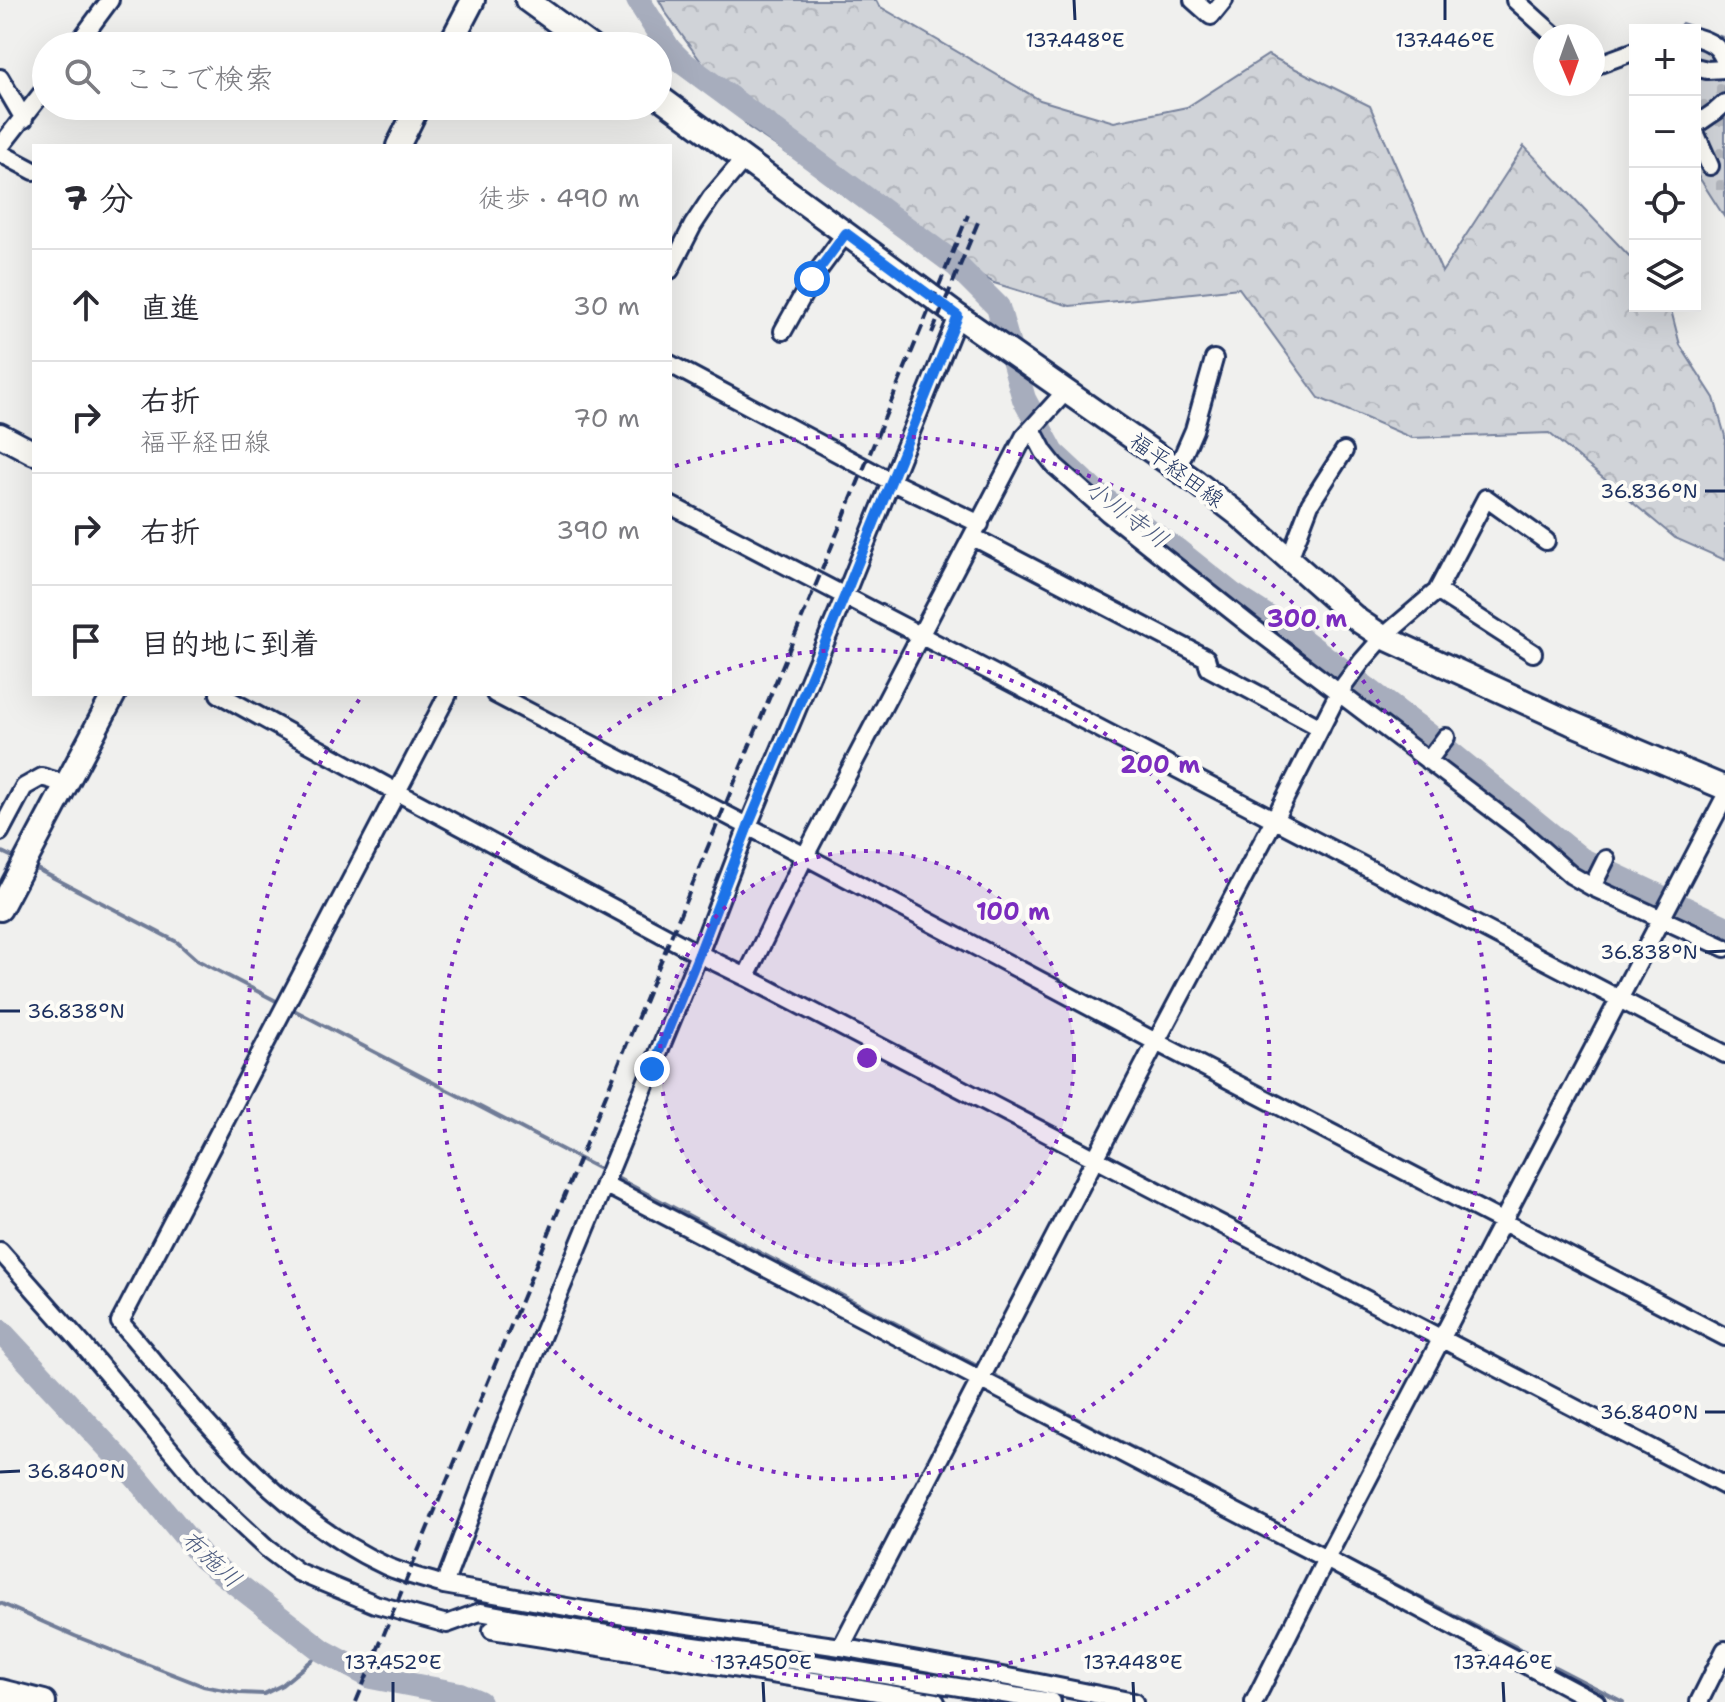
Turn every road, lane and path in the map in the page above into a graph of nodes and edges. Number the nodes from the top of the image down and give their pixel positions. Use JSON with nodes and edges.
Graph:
{"nodes":[{"id":1,"x":110,"y":0,"type":"edge"},
{"id":2,"x":473,"y":0,"type":"edge"},
{"id":3,"x":527,"y":0,"type":"edge"},
{"id":4,"x":1193,"y":0,"type":"edge"},
{"id":5,"x":1224,"y":0,"type":"edge"},
{"id":6,"x":1515,"y":0,"type":"edge"},
{"id":7,"x":1542,"y":24,"type":"edge"},
{"id":8,"x":86,"y":32,"type":"edge"},
{"id":9,"x":456,"y":32,"type":"edge"},
{"id":10,"x":571,"y":32,"type":"edge"},
{"id":11,"x":1701,"y":39,"type":"edge"},
{"id":12,"x":1629,"y":53,"type":"edge"},
{"id":13,"x":1605,"y":62,"type":"edge"},
{"id":14,"x":1725,"y":62,"type":"edge"},
{"id":15,"x":1701,"y":68,"type":"edge"},
{"id":16,"x":1725,"y":69,"type":"edge"},
{"id":17,"x":0,"y":78,"type":"edge"},
{"id":18,"x":1725,"y":103,"type":"edge"},
{"id":19,"x":672,"y":106,"type":"edge"},
{"id":20,"x":32,"y":108,"type":"edge"},
{"id":21,"x":24,"y":119,"type":"junction"},
{"id":22,"x":411,"y":120,"type":"edge"},
{"id":23,"x":1701,"y":121,"type":"edge"},
{"id":24,"x":399,"y":144,"type":"edge"},
{"id":25,"x":1701,"y":145,"type":"edge"},
{"id":26,"x":0,"y":147,"type":"edge"},
{"id":27,"x":0,"y":153,"type":"edge"},
{"id":28,"x":744,"y":159,"type":"junction"},
{"id":29,"x":1710,"y":166,"type":"dead end"},
{"id":30,"x":32,"y":170,"type":"edge"},
{"id":31,"x":846,"y":233,"type":"junction"},
{"id":32,"x":672,"y":266,"type":"edge"},
{"id":33,"x":958,"y":316,"type":"junction"},
{"id":34,"x":783,"y":331,"type":"dead end"},
{"id":35,"x":1214,"y":359,"type":"dead end"},
{"id":36,"x":672,"y":365,"type":"edge"},
{"id":37,"x":1059,"y":386,"type":"junction"},
{"id":38,"x":1032,"y":429,"type":"junction"},
{"id":39,"x":0,"y":435,"type":"edge"},
{"id":40,"x":1344,"y":451,"type":"dead end"},
{"id":41,"x":32,"y":452,"type":"edge"},
{"id":42,"x":1177,"y":469,"type":"junction"},
{"id":43,"x":890,"y":481,"type":"junction"},
{"id":44,"x":672,"y":506,"type":"edge"},
{"id":45,"x":976,"y":531,"type":"junction"},
{"id":46,"x":1546,"y":541,"type":"dead end"},
{"id":47,"x":1289,"y":559,"type":"junction"},
{"id":48,"x":1437,"y":591,"type":"junction"},
{"id":49,"x":845,"y":595,"type":"junction"},
{"id":50,"x":922,"y":635,"type":"junction"},
{"id":51,"x":1383,"y":637,"type":"junction"},
{"id":52,"x":1533,"y":653,"type":"dead end"},
{"id":53,"x":1339,"y":692,"type":"junction"},
{"id":54,"x":113,"y":696,"type":"edge"},
{"id":55,"x":223,"y":696,"type":"edge"},
{"id":56,"x":447,"y":696,"type":"edge"},
{"id":57,"x":499,"y":696,"type":"edge"},
{"id":58,"x":1321,"y":728,"type":"junction"},
{"id":59,"x":1446,"y":737,"type":"dead end"},
{"id":60,"x":1428,"y":761,"type":"junction"},
{"id":61,"x":66,"y":784,"type":"junction"},
{"id":62,"x":1725,"y":788,"type":"edge"},
{"id":63,"x":397,"y":792,"type":"junction"},
{"id":64,"x":1725,"y":797,"type":"edge"},
{"id":65,"x":1275,"y":818,"type":"junction"},
{"id":66,"x":748,"y":826,"type":"junction"},
{"id":67,"x":0,"y":832,"type":"edge"},
{"id":68,"x":805,"y":856,"type":"junction"},
{"id":69,"x":1606,"y":859,"type":"dead end"},
{"id":70,"x":1592,"y":887,"type":"junction"},
{"id":71,"x":0,"y":909,"type":"edge"},
{"id":72,"x":1664,"y":914,"type":"junction"},
{"id":73,"x":1725,"y":948,"type":"edge"},
{"id":74,"x":699,"y":954,"type":"junction"},
{"id":75,"x":746,"y":977,"type":"junction"},
{"id":76,"x":1620,"y":999,"type":"junction"},
{"id":77,"x":1156,"y":1042,"type":"junction"},
{"id":78,"x":1725,"y":1054,"type":"edge"},
{"id":79,"x":1095,"y":1158,"type":"junction"},
{"id":80,"x":604,"y":1184,"type":"junction"},
{"id":81,"x":1504,"y":1221,"type":"junction"},
{"id":82,"x":0,"y":1251,"type":"edge"},
{"id":83,"x":1725,"y":1337,"type":"edge"},
{"id":84,"x":1442,"y":1340,"type":"junction"},
{"id":85,"x":980,"y":1380,"type":"junction"},
{"id":86,"x":1725,"y":1486,"type":"edge"},
{"id":87,"x":1326,"y":1559,"type":"junction"},
{"id":88,"x":444,"y":1585,"type":"junction"},
{"id":89,"x":492,"y":1630,"type":"dead end"},
{"id":90,"x":841,"y":1647,"type":"junction"},
{"id":91,"x":1725,"y":1650,"type":"edge"},
{"id":92,"x":0,"y":1691,"type":"edge"},
{"id":93,"x":44,"y":1702,"type":"edge"},
{"id":94,"x":936,"y":1702,"type":"edge"},
{"id":95,"x":1052,"y":1702,"type":"edge"},
{"id":96,"x":1134,"y":1702,"type":"edge"},
{"id":97,"x":1254,"y":1702,"type":"edge"},
{"id":98,"x":1596,"y":1702,"type":"edge"},
{"id":99,"x":1699,"y":1702,"type":"edge"}],
"edges":[{"from":1,"to":8,"type":"street"},
{"from":2,"to":9,"type":"main road"},
{"from":3,"to":10,"type":"main road"},
{"from":4,"to":5,"type":"street"},
{"from":6,"to":7,"type":"street"},
{"from":11,"to":14,"type":"street"},
{"from":12,"to":13,"type":"street"},
{"from":15,"to":16,"type":"street"},
{"from":17,"to":21,"type":"street"},
{"from":18,"to":23,"type":"street"},
{"from":19,"to":28,"type":"main road","name":"福平経田線"},
{"from":20,"to":21,"type":"street"},
{"from":21,"to":26,"type":"street"},
{"from":22,"to":24,"type":"main road"},
{"from":25,"to":29,"type":"street"},
{"from":27,"to":30,"type":"street"},
{"from":28,"to":31,"type":"main road","name":"福平経田線"},
{"from":28,"to":32,"type":"street"},
{"from":31,"to":33,"type":"main road","name":"福平経田線"},
{"from":31,"to":34,"type":"street"},
{"from":33,"to":37,"type":"main road","name":"福平経田線"},
{"from":33,"to":43,"type":"street"},
{"from":35,"to":42,"type":"street"},
{"from":36,"to":43,"type":"street"},
{"from":37,"to":38,"type":"street"},
{"from":37,"to":42,"type":"main road","name":"福平経田線"},
{"from":38,"to":45,"type":"street"},
{"from":38,"to":53,"type":"street"},
{"from":39,"to":41,"type":"main road"},
{"from":40,"to":47,"type":"street"},
{"from":42,"to":47,"type":"main road","name":"福平経田線"},
{"from":43,"to":45,"type":"street"},
{"from":43,"to":49,"type":"street"},
{"from":44,"to":49,"type":"street"},
{"from":45,"to":50,"type":"street"},
{"from":45,"to":58,"type":"street"},
{"from":46,"to":48,"type":"street"},
{"from":47,"to":51,"type":"main road","name":"福平経田線"},
{"from":48,"to":51,"type":"street"},
{"from":48,"to":52,"type":"street"},
{"from":49,"to":50,"type":"street"},
{"from":49,"to":66,"type":"street"},
{"from":50,"to":65,"type":"street"},
{"from":50,"to":68,"type":"street"},
{"from":51,"to":53,"type":"street"},
{"from":51,"to":62,"type":"main road","name":"福平経田線"},
{"from":53,"to":58,"type":"street"},
{"from":53,"to":60,"type":"street"},
{"from":54,"to":61,"type":"main road"},
{"from":55,"to":63,"type":"street"},
{"from":56,"to":63,"type":"street"},
{"from":57,"to":66,"type":"street"},
{"from":58,"to":65,"type":"street"},
{"from":59,"to":60,"type":"street"},
{"from":60,"to":70,"type":"street"},
{"from":61,"to":67,"type":"street"},
{"from":61,"to":71,"type":"main road"},
{"from":63,"to":74,"type":"street"},
{"from":63,"to":88,"type":"street"},
{"from":64,"to":72,"type":"street"},
{"from":65,"to":76,"type":"street"},
{"from":65,"to":77,"type":"street"},
{"from":66,"to":68,"type":"street"},
{"from":66,"to":74,"type":"street"},
{"from":68,"to":75,"type":"street"},
{"from":68,"to":77,"type":"street"},
{"from":69,"to":70,"type":"street"},
{"from":70,"to":72,"type":"street"},
{"from":72,"to":73,"type":"street"},
{"from":72,"to":76,"type":"street"},
{"from":74,"to":75,"type":"street"},
{"from":74,"to":80,"type":"street"},
{"from":75,"to":79,"type":"street"},
{"from":76,"to":78,"type":"street"},
{"from":76,"to":81,"type":"street"},
{"from":77,"to":79,"type":"street"},
{"from":77,"to":81,"type":"street"},
{"from":79,"to":84,"type":"street"},
{"from":79,"to":85,"type":"street"},
{"from":80,"to":85,"type":"street"},
{"from":80,"to":88,"type":"street"},
{"from":81,"to":83,"type":"street"},
{"from":81,"to":84,"type":"street"},
{"from":82,"to":95,"type":"street"},
{"from":84,"to":86,"type":"street"},
{"from":84,"to":87,"type":"street"},
{"from":85,"to":87,"type":"street"},
{"from":85,"to":90,"type":"street"},
{"from":87,"to":97,"type":"street"},
{"from":87,"to":98,"type":"street"},
{"from":88,"to":90,"type":"street"},
{"from":89,"to":94,"type":"street"},
{"from":90,"to":96,"type":"street"},
{"from":91,"to":99,"type":"street"},
{"from":92,"to":93,"type":"main road"}]}
